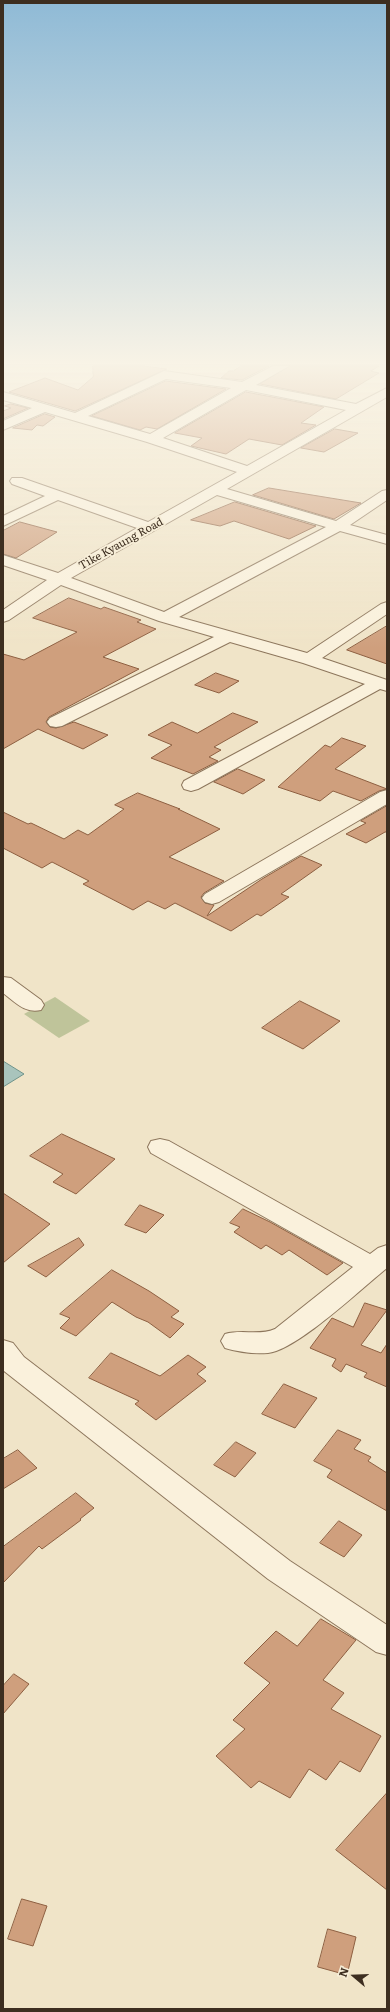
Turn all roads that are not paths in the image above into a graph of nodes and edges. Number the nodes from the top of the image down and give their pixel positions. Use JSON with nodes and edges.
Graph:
{"nodes":[{"id":1,"x":215,"y":460,"type":"edge"},
{"id":2,"x":267,"y":460,"type":"edge"},
{"id":3,"x":248,"y":471,"type":"junction"},
{"id":4,"x":17,"y":481,"type":"dead end"},
{"id":5,"x":216,"y":490,"type":"junction"},
{"id":6,"x":387,"y":494,"type":"edge"},
{"id":7,"x":57,"y":495,"type":"junction"},
{"id":8,"x":3,"y":522,"type":"edge"},
{"id":9,"x":338,"y":526,"type":"junction"},
{"id":10,"x":150,"y":528,"type":"junction"},
{"id":11,"x":387,"y":540,"type":"edge"},
{"id":12,"x":3,"y":560,"type":"edge"},
{"id":13,"x":59,"y":579,"type":"junction"},
{"id":14,"x":387,"y":607,"type":"edge"},
{"id":15,"x":3,"y":617,"type":"edge"},
{"id":16,"x":165,"y":618,"type":"junction"},
{"id":17,"x":227,"y":637,"type":"junction"},
{"id":18,"x":309,"y":659,"type":"junction"},
{"id":19,"x":383,"y":685,"type":"edge"},
{"id":20,"x":56,"y":722,"type":"dead end"},
{"id":21,"x":190,"y":785,"type":"dead end"},
{"id":22,"x":387,"y":796,"type":"edge"},
{"id":23,"x":212,"y":898,"type":"dead end"},
{"id":24,"x":3,"y":983,"type":"edge"},
{"id":25,"x":33,"y":1005,"type":"dead end"},
{"id":26,"x":160,"y":1147,"type":"dead end"},
{"id":27,"x":379,"y":1260,"type":"edge"},
{"id":28,"x":235,"y":1341,"type":"dead end"},
{"id":29,"x":3,"y":1350,"type":"edge"},
{"id":30,"x":387,"y":1642,"type":"edge"}],
"edges":[{"from":1,"to":3,"type":"street"},
{"from":2,"to":3,"type":"street","name":"Tike Kyaung Road"},
{"from":3,"to":5,"type":"street","name":"Tike Kyaung Road"},
{"from":4,"to":7,"type":"street"},
{"from":5,"to":9,"type":"street"},
{"from":5,"to":10,"type":"street","name":"Tike Kyaung Road"},
{"from":6,"to":9,"type":"street"},
{"from":7,"to":8,"type":"street"},
{"from":7,"to":10,"type":"street"},
{"from":9,"to":11,"type":"street"},
{"from":9,"to":16,"type":"street"},
{"from":10,"to":13,"type":"street","name":"Tike Kyaung Road"},
{"from":12,"to":13,"type":"street"},
{"from":13,"to":15,"type":"street","name":"Tike Kyaung Road"},
{"from":13,"to":16,"type":"street"},
{"from":14,"to":18,"type":"street"},
{"from":16,"to":17,"type":"street"},
{"from":17,"to":18,"type":"street"},
{"from":17,"to":20,"type":"street"},
{"from":18,"to":19,"type":"street"},
{"from":19,"to":21,"type":"street"},
{"from":22,"to":23,"type":"street"},
{"from":24,"to":25,"type":"street"},
{"from":26,"to":27,"type":"street"},
{"from":27,"to":28,"type":"street"},
{"from":29,"to":30,"type":"street"}]}
